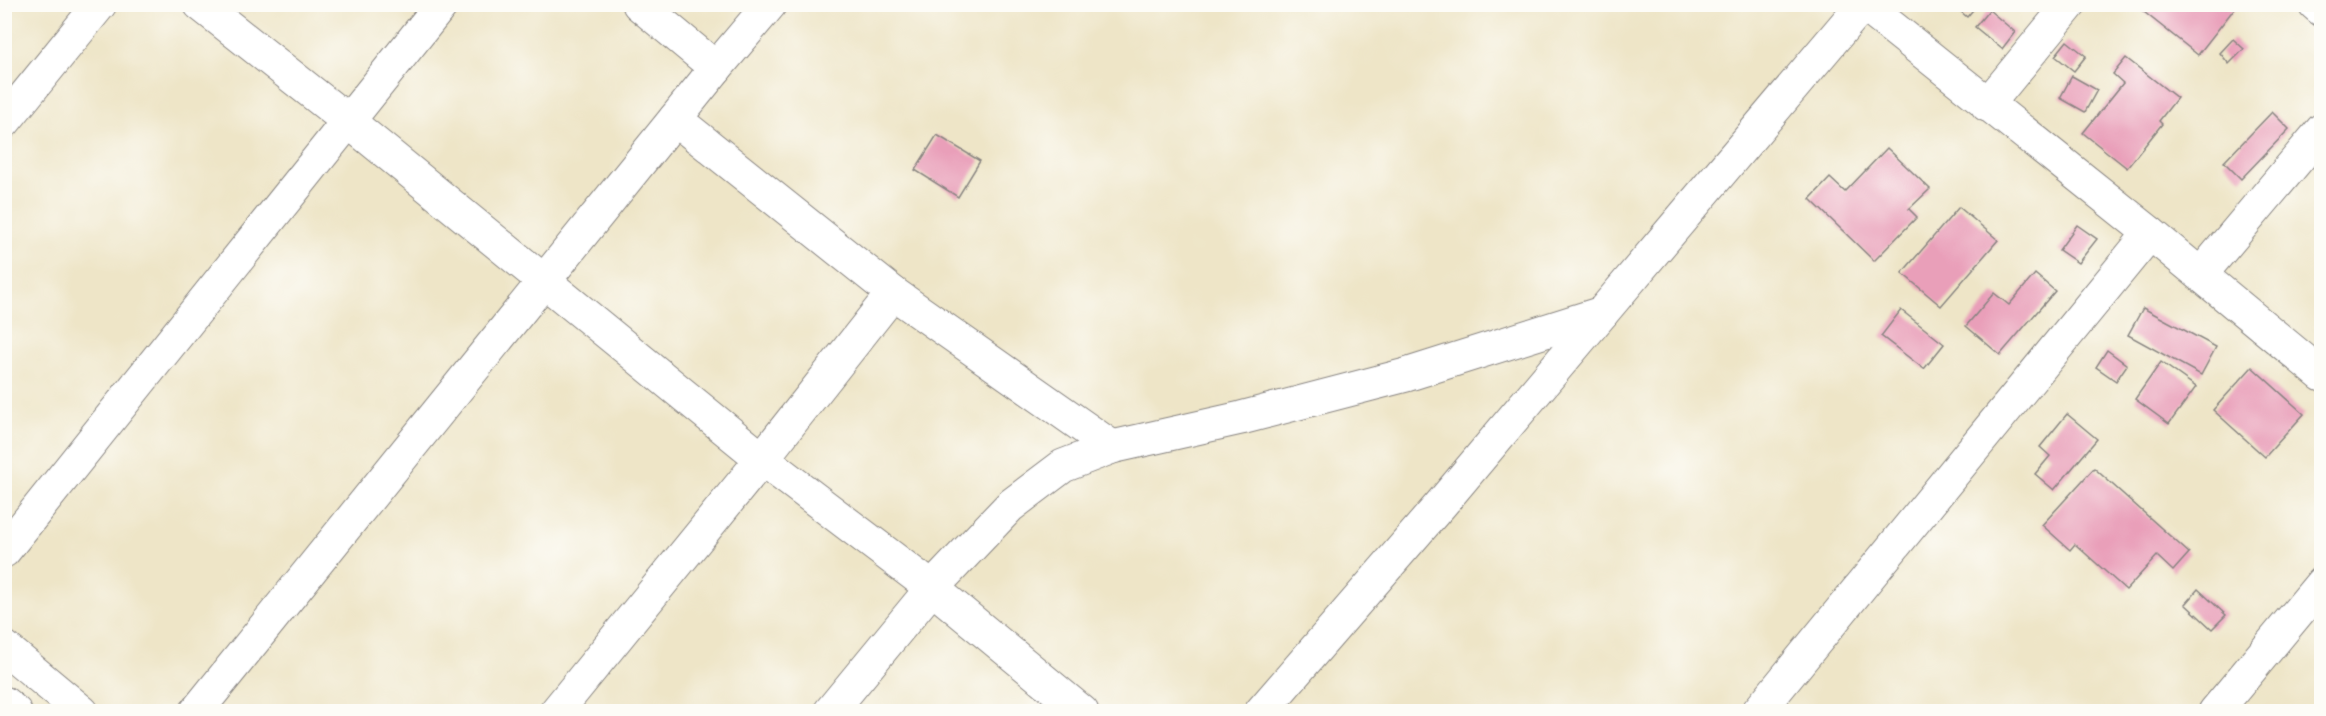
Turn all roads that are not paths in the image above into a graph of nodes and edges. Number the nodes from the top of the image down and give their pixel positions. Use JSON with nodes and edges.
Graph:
{"nodes":[{"id":1,"x":100,"y":4,"type":"edge"},
{"id":2,"x":200,"y":4,"type":"edge"},
{"id":3,"x":442,"y":4,"type":"edge"},
{"id":4,"x":639,"y":4,"type":"edge"},
{"id":5,"x":770,"y":4,"type":"edge"},
{"id":6,"x":2070,"y":4,"type":"edge"},
{"id":7,"x":2315,"y":4,"type":"edge"},
{"id":8,"x":2322,"y":10,"type":"edge"},
{"id":9,"x":716,"y":68,"type":"junction"},
{"id":10,"x":1987,"y":105,"type":"junction"},
{"id":11,"x":675,"y":119,"type":"junction"},
{"id":12,"x":348,"y":121,"type":"junction"},
{"id":13,"x":4,"y":122,"type":"edge"},
{"id":14,"x":2322,"y":130,"type":"edge"},
{"id":15,"x":2150,"y":233,"type":"junction"},
{"id":16,"x":2201,"y":274,"type":"junction"},
{"id":17,"x":544,"y":282,"type":"junction"},
{"id":18,"x":893,"y":293,"type":"junction"},
{"id":19,"x":1602,"y":313,"type":"junction"},
{"id":20,"x":2322,"y":375,"type":"edge"},
{"id":21,"x":1112,"y":447,"type":"junction"},
{"id":22,"x":762,"y":459,"type":"junction"},
{"id":23,"x":4,"y":551,"type":"edge"},
{"id":24,"x":2322,"y":583,"type":"edge"},
{"id":25,"x":932,"y":588,"type":"junction"},
{"id":26,"x":4,"y":647,"type":"edge"},
{"id":27,"x":4,"y":703,"type":"edge"},
{"id":28,"x":15,"y":711,"type":"edge"},
{"id":29,"x":82,"y":711,"type":"edge"},
{"id":30,"x":196,"y":711,"type":"edge"},
{"id":31,"x":556,"y":711,"type":"edge"},
{"id":32,"x":830,"y":711,"type":"edge"},
{"id":33,"x":1082,"y":711,"type":"edge"},
{"id":34,"x":1261,"y":711,"type":"edge"},
{"id":35,"x":1758,"y":711,"type":"edge"},
{"id":36,"x":2215,"y":711,"type":"edge"}],
"edges":[{"from":1,"to":13,"type":"street"},
{"from":2,"to":12,"type":"street"},
{"from":3,"to":12,"type":"street"},
{"from":4,"to":9,"type":"street"},
{"from":5,"to":9,"type":"street"},
{"from":6,"to":10,"type":"street"},
{"from":7,"to":8,"type":"street"},
{"from":9,"to":11,"type":"street"},
{"from":10,"to":15,"type":"street"},
{"from":10,"to":19,"type":"street"},
{"from":11,"to":17,"type":"street"},
{"from":11,"to":18,"type":"street"},
{"from":12,"to":17,"type":"street"},
{"from":12,"to":23,"type":"street"},
{"from":14,"to":16,"type":"street"},
{"from":15,"to":16,"type":"street"},
{"from":15,"to":35,"type":"street"},
{"from":16,"to":20,"type":"street"},
{"from":17,"to":22,"type":"street"},
{"from":17,"to":30,"type":"street"},
{"from":18,"to":21,"type":"street"},
{"from":18,"to":22,"type":"street"},
{"from":19,"to":21,"type":"street"},
{"from":19,"to":34,"type":"street"},
{"from":21,"to":25,"type":"street"},
{"from":22,"to":25,"type":"street"},
{"from":22,"to":31,"type":"street"},
{"from":24,"to":36,"type":"street"},
{"from":25,"to":32,"type":"street"},
{"from":25,"to":33,"type":"street"},
{"from":26,"to":29,"type":"street"},
{"from":27,"to":28,"type":"street"}]}
